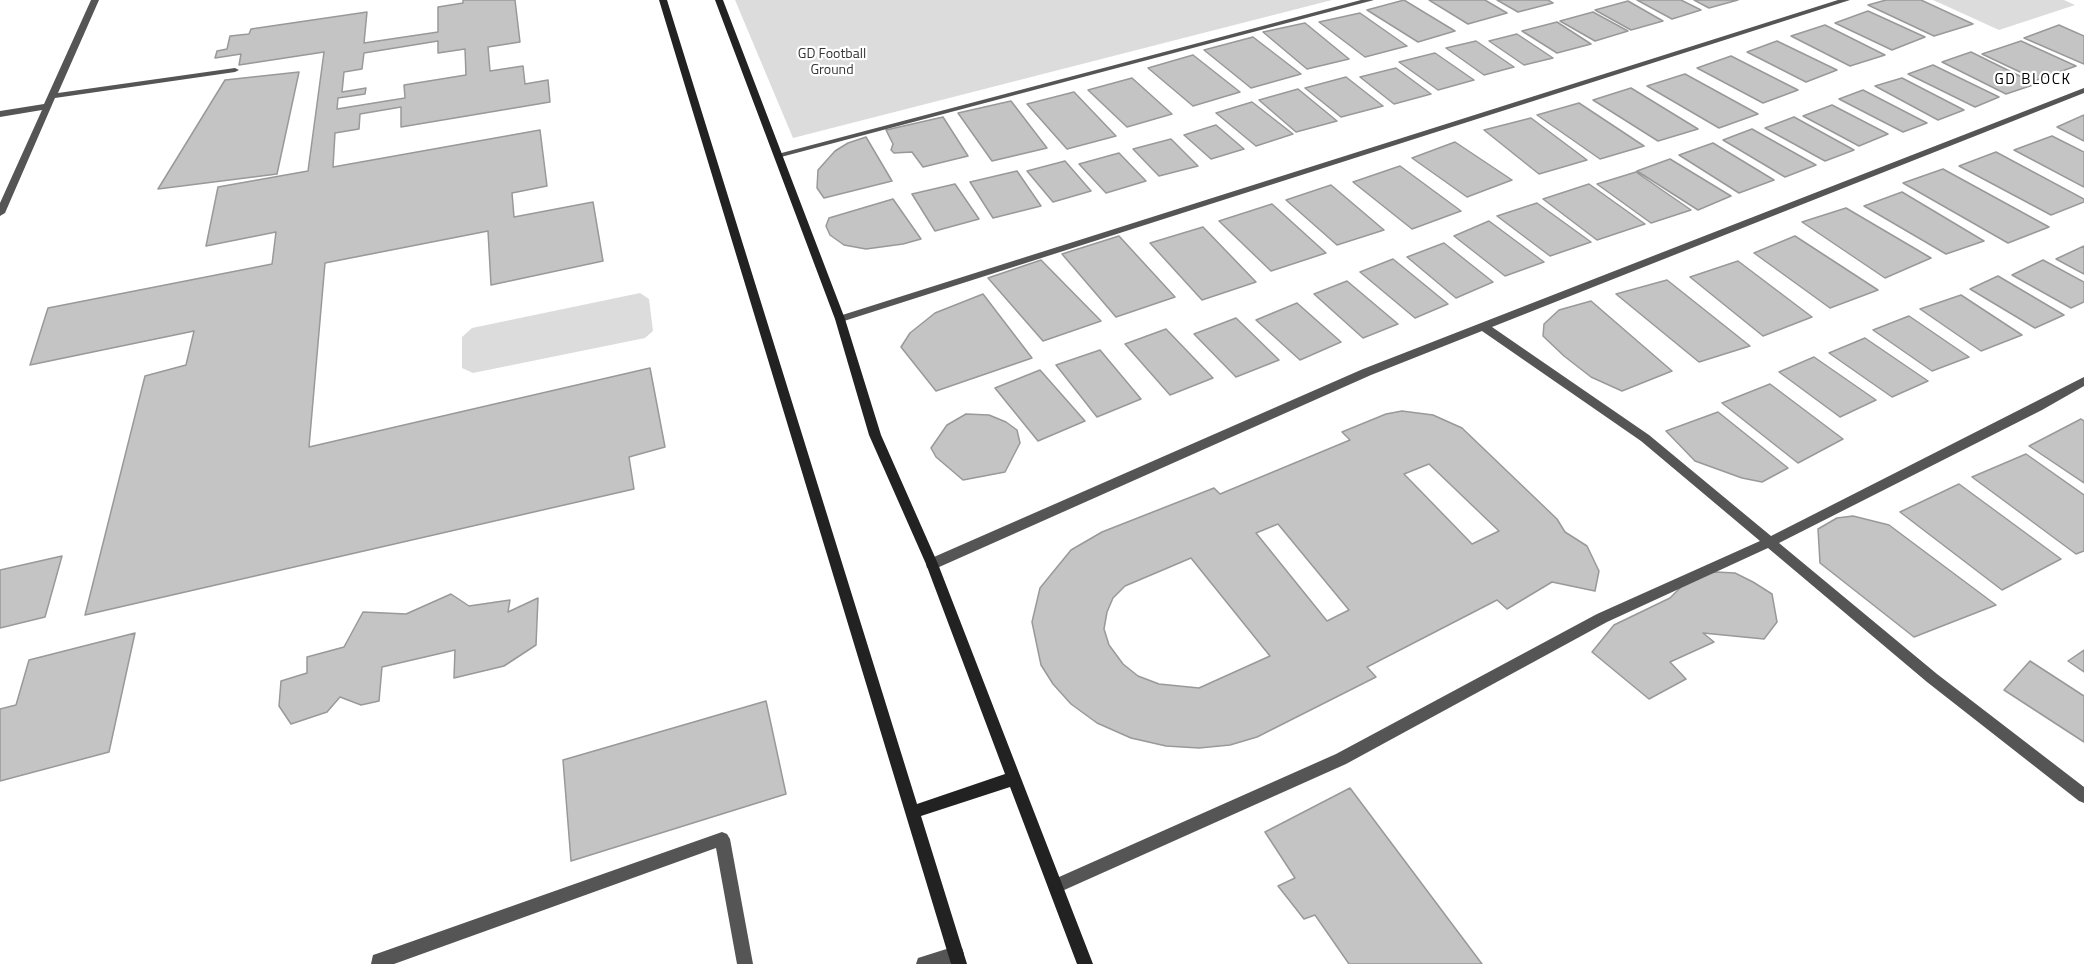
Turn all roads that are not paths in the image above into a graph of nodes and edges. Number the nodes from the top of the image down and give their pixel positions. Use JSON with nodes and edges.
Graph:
{"nodes":[{"id":1,"x":95,"y":0,"type":"edge"},
{"id":2,"x":663,"y":0,"type":"edge"},
{"id":3,"x":719,"y":0,"type":"edge"},
{"id":4,"x":1370,"y":0,"type":"edge"},
{"id":5,"x":1846,"y":0,"type":"edge"},
{"id":6,"x":235,"y":70,"type":"dead end"},
{"id":7,"x":2084,"y":90,"type":"edge"},
{"id":8,"x":52,"y":96,"type":"junction"},
{"id":9,"x":48,"y":106,"type":"junction"},
{"id":10,"x":0,"y":114,"type":"edge"},
{"id":11,"x":778,"y":155,"type":"junction"},
{"id":12,"x":0,"y":213,"type":"edge"},
{"id":13,"x":840,"y":319,"type":"junction"},
{"id":14,"x":1483,"y":326,"type":"junction"},
{"id":15,"x":2084,"y":381,"type":"edge"},
{"id":16,"x":1768,"y":543,"type":"junction"},
{"id":17,"x":932,"y":564,"type":"junction"},
{"id":18,"x":1015,"y":778,"type":"junction"},
{"id":19,"x":2084,"y":796,"type":"edge"},
{"id":20,"x":912,"y":812,"type":"junction"},
{"id":21,"x":1056,"y":886,"type":"junction"},
{"id":22,"x":958,"y":959,"type":"edge"},
{"id":23,"x":379,"y":964,"type":"edge"},
{"id":24,"x":746,"y":964,"type":"edge"},
{"id":25,"x":924,"y":964,"type":"edge"},
{"id":26,"x":1085,"y":964,"type":"edge"}],
"edges":[{"from":1,"to":8,"type":"street"},
{"from":2,"to":20,"type":"street"},
{"from":3,"to":11,"type":"street"},
{"from":4,"to":11,"type":"street"},
{"from":5,"to":13,"type":"street"},
{"from":6,"to":8,"type":"street"},
{"from":7,"to":14,"type":"street"},
{"from":8,"to":9,"type":"street"},
{"from":9,"to":10,"type":"street"},
{"from":9,"to":12,"type":"street"},
{"from":11,"to":13,"type":"street"},
{"from":13,"to":17,"type":"street"},
{"from":14,"to":16,"type":"street"},
{"from":14,"to":17,"type":"street"},
{"from":15,"to":16,"type":"street"},
{"from":16,"to":19,"type":"street"},
{"from":16,"to":21,"type":"street"},
{"from":17,"to":18,"type":"street"},
{"from":18,"to":20,"type":"street"},
{"from":18,"to":21,"type":"street"},
{"from":20,"to":22,"type":"street"},
{"from":21,"to":26,"type":"street"},
{"from":22,"to":25,"type":"street"},
{"from":23,"to":24,"type":"street"}]}
